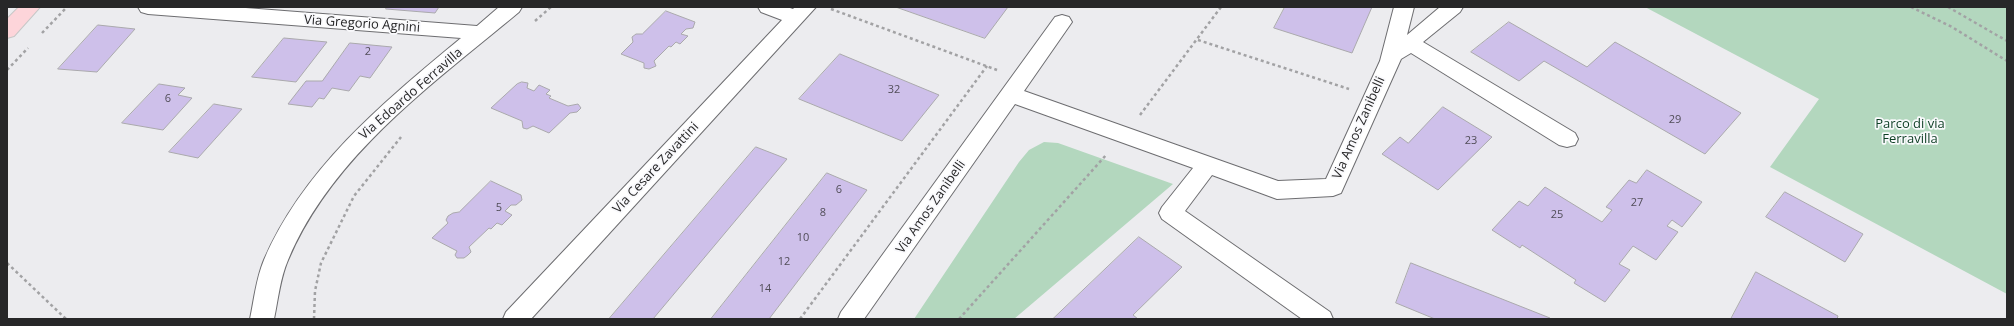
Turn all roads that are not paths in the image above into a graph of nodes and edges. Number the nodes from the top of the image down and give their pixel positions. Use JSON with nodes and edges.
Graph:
{"nodes":[{"id":1,"x":30,"y":7,"type":"edge"},
{"id":2,"x":148,"y":7,"type":"edge"},
{"id":3,"x":512,"y":7,"type":"edge"},
{"id":4,"x":768,"y":7,"type":"edge"},
{"id":5,"x":1404,"y":7,"type":"edge"},
{"id":6,"x":1453,"y":7,"type":"edge"},
{"id":7,"x":801,"y":12,"type":"edge"},
{"id":8,"x":1062,"y":22,"type":"dead end"},
{"id":9,"x":7,"y":31,"type":"edge"},
{"id":10,"x":481,"y":33,"type":"junction"},
{"id":11,"x":1410,"y":43,"type":"junction"},
{"id":12,"x":1390,"y":61,"type":"junction"},
{"id":13,"x":1016,"y":86,"type":"junction"},
{"id":14,"x":1567,"y":139,"type":"dead end"},
{"id":15,"x":1208,"y":165,"type":"junction"},
{"id":16,"x":262,"y":319,"type":"edge"},
{"id":17,"x":515,"y":319,"type":"edge"},
{"id":18,"x":850,"y":319,"type":"edge"},
{"id":19,"x":1321,"y":319,"type":"edge"}],
"edges":[{"from":1,"to":9,"type":"main road"},
{"from":2,"to":10,"type":"street","name":"Via Gregorio Agnini"},
{"from":3,"to":10,"type":"street","name":"Via Edoardo Ferravilla"},
{"from":4,"to":7,"type":"street","name":"Via Cesare Zavattini"},
{"from":5,"to":12,"type":"street","name":"Via Amos Zanibelli"},
{"from":6,"to":11,"type":"street","name":"Via Amos Zanibelli"},
{"from":7,"to":17,"type":"street","name":"Via Cesare Zavattini"},
{"from":8,"to":13,"type":"street","name":"Via Amos Zanibelli"},
{"from":10,"to":16,"type":"street","name":"Via Edoardo Ferravilla"},
{"from":11,"to":12,"type":"street","name":"Via Amos Zanibelli"},
{"from":11,"to":14,"type":"street"},
{"from":12,"to":15,"type":"street","name":"Via Amos Zanibelli"},
{"from":13,"to":15,"type":"street","name":"Via Amos Zanibelli"},
{"from":13,"to":18,"type":"street","name":"Via Amos Zanibelli"},
{"from":15,"to":19,"type":"street"}]}
